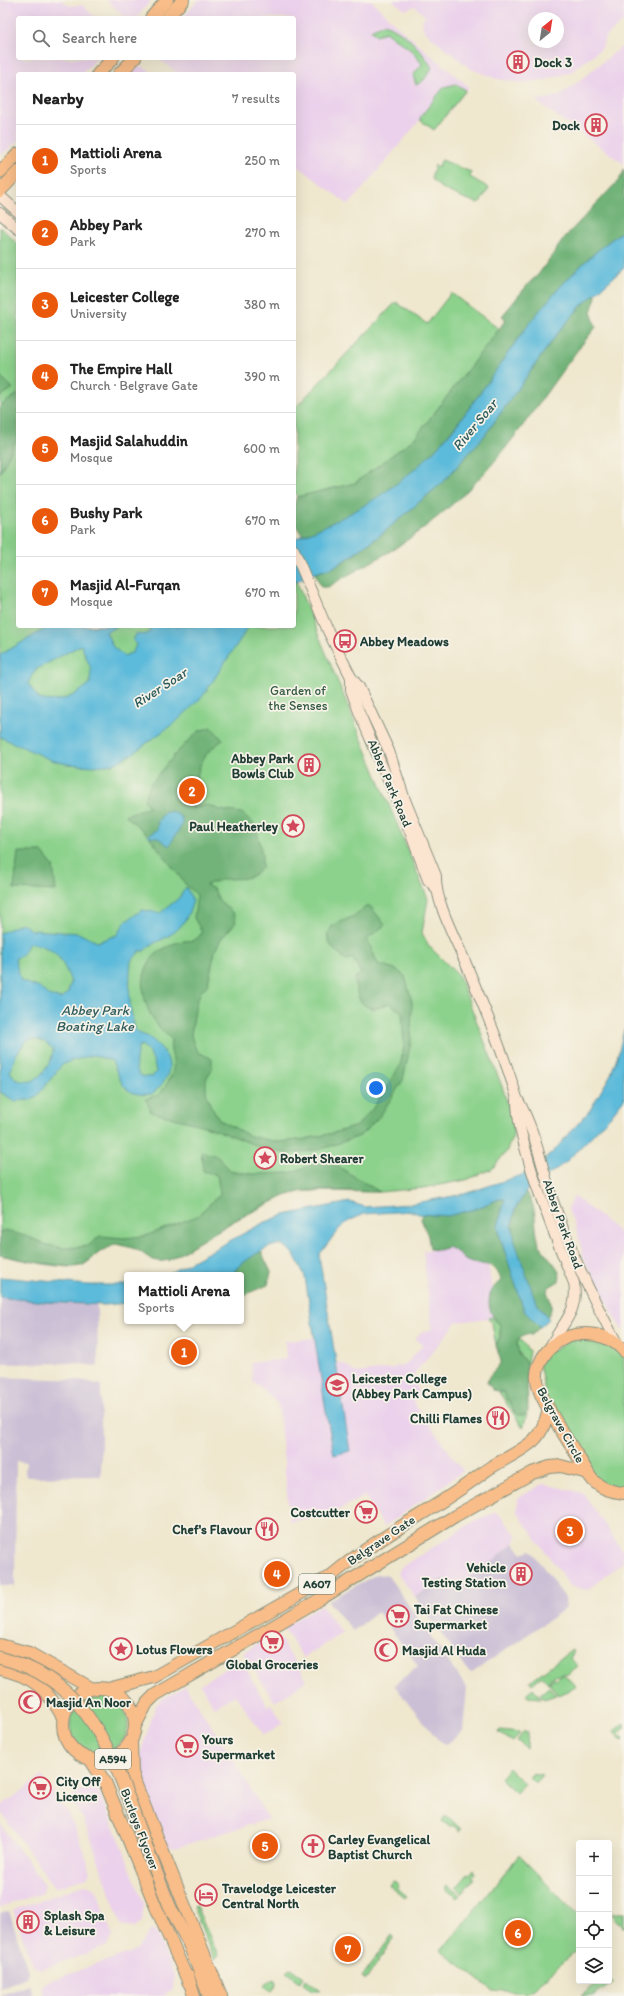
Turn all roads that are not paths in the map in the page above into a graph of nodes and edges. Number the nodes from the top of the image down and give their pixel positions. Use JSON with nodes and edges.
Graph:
{"nodes":[{"id":1,"x":167,"y":0,"type":"edge"},
{"id":2,"x":183,"y":0,"type":"edge"},
{"id":3,"x":153,"y":16,"type":"edge"},
{"id":4,"x":169,"y":16,"type":"edge"},
{"id":5,"x":111,"y":60,"type":"edge"},
{"id":6,"x":133,"y":60,"type":"edge"},
{"id":7,"x":100,"y":72,"type":"edge"},
{"id":8,"x":122,"y":72,"type":"edge"},
{"id":9,"x":16,"y":156,"type":"edge"},
{"id":10,"x":0,"y":172,"type":"edge"},
{"id":11,"x":16,"y":174,"type":"edge"},
{"id":12,"x":0,"y":191,"type":"edge"},
{"id":13,"x":0,"y":196,"type":"edge"},
{"id":14,"x":16,"y":210,"type":"edge"},
{"id":15,"x":0,"y":213,"type":"edge"},
{"id":16,"x":16,"y":227,"type":"edge"},
{"id":17,"x":296,"y":555,"type":"edge"},
{"id":18,"x":517,"y":1098,"type":"junction"},
{"id":19,"x":550,"y":1347,"type":"junction"},
{"id":20,"x":622,"y":1349,"type":"edge"},
{"id":21,"x":549,"y":1409,"type":"junction"},
{"id":22,"x":588,"y":1473,"type":"junction"},
{"id":23,"x":624,"y":1493,"type":"edge"},
{"id":24,"x":0,"y":1645,"type":"edge"},
{"id":25,"x":0,"y":1658,"type":"edge"},
{"id":26,"x":0,"y":1669,"type":"edge"},
{"id":27,"x":91,"y":1688,"type":"junction"},
{"id":28,"x":108,"y":1688,"type":"junction"},
{"id":29,"x":63,"y":1717,"type":"junction"},
{"id":30,"x":136,"y":1724,"type":"junction"},
{"id":31,"x":131,"y":1742,"type":"junction"},
{"id":32,"x":90,"y":1760,"type":"junction"},
{"id":33,"x":170,"y":1908,"type":"junction"},
{"id":34,"x":189,"y":1983,"type":"junction"},
{"id":35,"x":194,"y":1996,"type":"edge"},
{"id":36,"x":209,"y":1996,"type":"edge"},
{"id":37,"x":222,"y":1996,"type":"edge"}],
"edges":[{"from":1,"to":3,"type":"main road"},
{"from":2,"to":4,"type":"main road"},
{"from":5,"to":7,"type":"main road"},
{"from":6,"to":8,"type":"main road"},
{"from":9,"to":10,"type":"main road"},
{"from":11,"to":12,"type":"main road"},
{"from":13,"to":14,"type":"main road"},
{"from":15,"to":16,"type":"main road"},
{"from":17,"to":18,"type":"main road","name":"Abbey Park Road"},
{"from":18,"to":19,"type":"main road","name":"Abbey Park Road"},
{"from":18,"to":20,"type":"main road","name":"Abbey Park Road"},
{"from":19,"to":20,"type":"main road","name":"Belgrave Circle"},
{"from":19,"to":21,"type":"main road","name":"Belgrave Circle"},
{"from":21,"to":22,"type":"main road","name":"Belgrave Circle"},
{"from":21,"to":28,"type":"main road","name":"Belgrave Gate","number":"A607"},
{"from":22,"to":23,"type":"main road","name":"Belgrave Circle"},
{"from":22,"to":30,"type":"main road","name":"Belgrave Gate","number":"A607"},
{"from":24,"to":27,"type":"main road"},
{"from":25,"to":33,"type":"main road","name":"Burleys Flyover","number":"A594","bridge":true},
{"from":26,"to":29,"type":"main road","number":"A594"},
{"from":27,"to":28,"type":"main road"},
{"from":27,"to":29,"type":"main road"},
{"from":28,"to":30,"type":"main road"},
{"from":29,"to":32,"type":"main road","number":"A594"},
{"from":30,"to":31,"type":"main road","number":"A594"},
{"from":31,"to":32,"type":"main road","number":"A594"},
{"from":31,"to":37,"type":"main road","number":"A594"},
{"from":32,"to":34,"type":"main road","number":"A594"},
{"from":33,"to":34,"type":"main road","name":"Burleys Flyover"},
{"from":33,"to":36,"type":"main road","number":"A594"},
{"from":34,"to":35,"type":"main road","number":"A594"}]}
